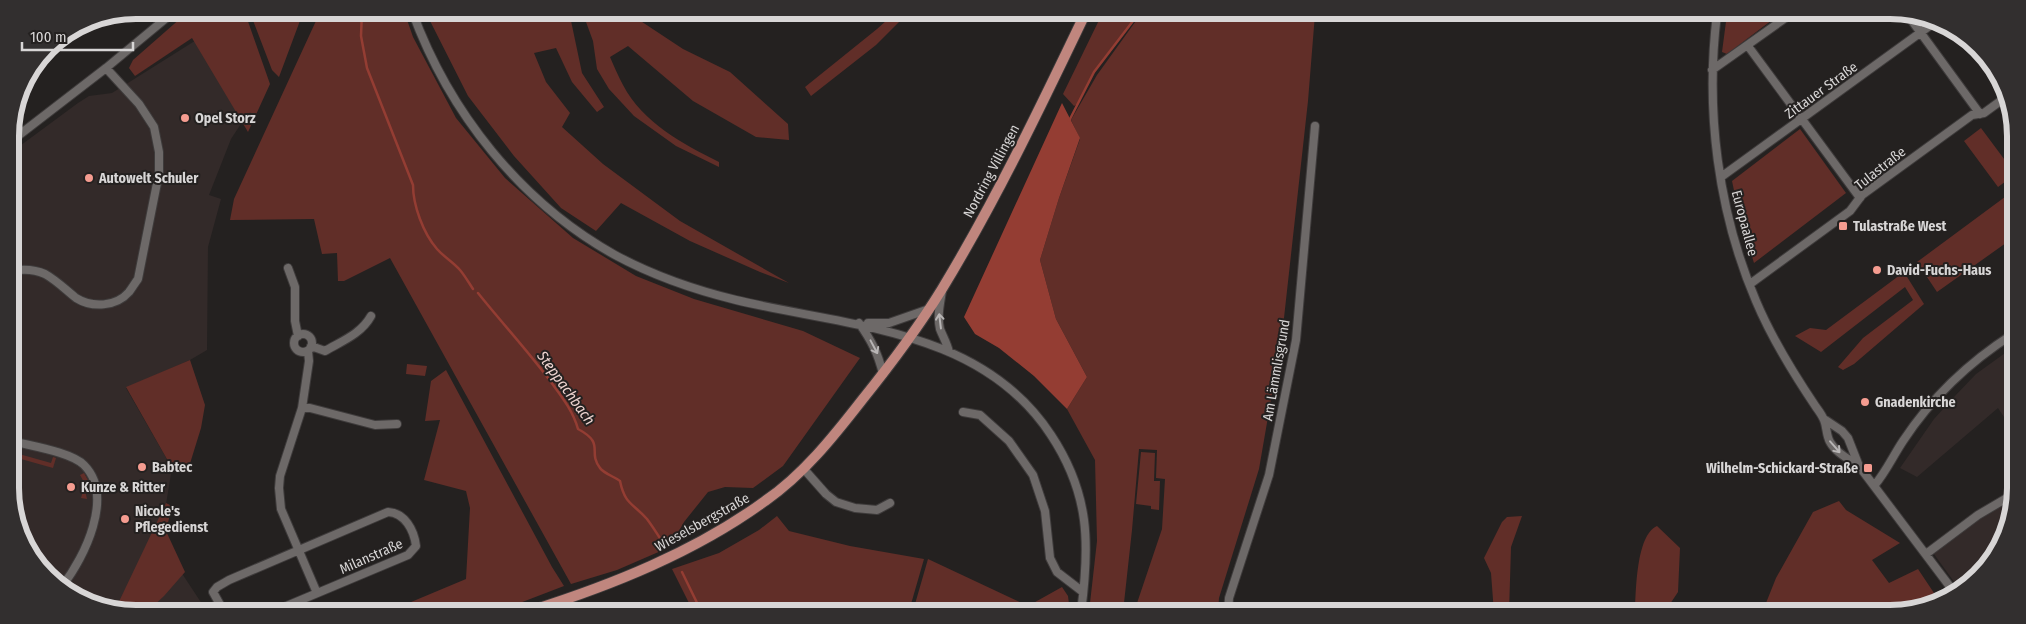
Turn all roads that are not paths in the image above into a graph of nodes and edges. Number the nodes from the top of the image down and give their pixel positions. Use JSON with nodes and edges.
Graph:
{"nodes":[{"id":1,"x":165,"y":19,"type":"edge"},
{"id":2,"x":415,"y":19,"type":"edge"},
{"id":3,"x":1083,"y":19,"type":"edge"},
{"id":4,"x":1717,"y":19,"type":"edge"},
{"id":5,"x":1784,"y":19,"type":"edge"},
{"id":6,"x":1912,"y":21,"type":"edge"},
{"id":7,"x":1929,"y":26,"type":"edge"},
{"id":8,"x":1920,"y":33,"type":"junction"},
{"id":9,"x":1748,"y":46,"type":"junction"},
{"id":10,"x":106,"y":68,"type":"junction"},
{"id":11,"x":1712,"y":70,"type":"junction"},
{"id":12,"x":2002,"y":100,"type":"edge"},
{"id":13,"x":1980,"y":114,"type":"junction"},
{"id":14,"x":1802,"y":119,"type":"junction"},
{"id":15,"x":1315,"y":126,"type":"dead end"},
{"id":16,"x":19,"y":135,"type":"edge"},
{"id":17,"x":1721,"y":177,"type":"junction"},
{"id":18,"x":1860,"y":198,"type":"junction"},
{"id":19,"x":288,"y":268,"type":"dead end"},
{"id":20,"x":19,"y":270,"type":"edge"},
{"id":21,"x":1750,"y":284,"type":"junction"},
{"id":22,"x":942,"y":288,"type":"junction"},
{"id":23,"x":929,"y":309,"type":"junction"},
{"id":24,"x":371,"y":316,"type":"dead end"},
{"id":25,"x":859,"y":323,"type":"junction"},
{"id":26,"x":298,"y":336,"type":"junction"},
{"id":27,"x":910,"y":337,"type":"junction"},
{"id":28,"x":2007,"y":338,"type":"edge"},
{"id":29,"x":310,"y":348,"type":"junction"},
{"id":30,"x":949,"y":352,"type":"junction"},
{"id":31,"x":883,"y":374,"type":"junction"},
{"id":32,"x":302,"y":408,"type":"junction"},
{"id":33,"x":964,"y":412,"type":"dead end"},
{"id":34,"x":1824,"y":419,"type":"junction"},
{"id":35,"x":397,"y":424,"type":"dead end"},
{"id":36,"x":19,"y":443,"type":"edge"},
{"id":37,"x":1859,"y":466,"type":"junction"},
{"id":38,"x":804,"y":468,"type":"junction"},
{"id":39,"x":1874,"y":486,"type":"junction"},
{"id":40,"x":2006,"y":498,"type":"edge"},
{"id":41,"x":890,"y":503,"type":"dead end"},
{"id":42,"x":300,"y":550,"type":"junction"},
{"id":43,"x":1926,"y":554,"type":"junction"},
{"id":44,"x":66,"y":581,"type":"edge"},
{"id":45,"x":1951,"y":588,"type":"edge"},
{"id":46,"x":1083,"y":592,"type":"junction"},
{"id":47,"x":317,"y":593,"type":"junction"},
{"id":48,"x":220,"y":605,"type":"edge"},
{"id":49,"x":289,"y":605,"type":"edge"},
{"id":50,"x":555,"y":605,"type":"edge"},
{"id":51,"x":1082,"y":605,"type":"edge"},
{"id":52,"x":1228,"y":605,"type":"edge"}],
"edges":[{"from":1,"to":10,"type":"street"},
{"from":2,"to":25,"type":"street"},
{"from":3,"to":22,"type":"main road","name":"Nordring Villingen"},
{"from":4,"to":11,"type":"street","name":"Europaallee"},
{"from":5,"to":9,"type":"street"},
{"from":6,"to":8,"type":"street"},
{"from":7,"to":8,"type":"street","name":"Zittauer Straße"},
{"from":8,"to":13,"type":"street"},
{"from":8,"to":14,"type":"street","name":"Zittauer Straße"},
{"from":9,"to":11,"type":"street"},
{"from":9,"to":14,"type":"street"},
{"from":10,"to":16,"type":"street"},
{"from":10,"to":20,"type":"street"},
{"from":11,"to":17,"type":"street","name":"Europaallee"},
{"from":12,"to":13,"type":"street","name":"Tulastraße"},
{"from":13,"to":18,"type":"street","name":"Tulastraße"},
{"from":14,"to":17,"type":"street","name":"Zittauer Straße"},
{"from":14,"to":18,"type":"street"},
{"from":15,"to":52,"type":"street","name":"Am Lämmlisgrund"},
{"from":17,"to":21,"type":"street","name":"Europaallee"},
{"from":18,"to":21,"type":"street","name":"Tulastraße"},
{"from":19,"to":26,"type":"street"},
{"from":21,"to":34,"type":"street","name":"Europaallee"},
{"from":22,"to":23,"type":"main road","name":"Nordring Villingen"},
{"from":30,"to":22,"type":"street","one_way":true},
{"from":23,"to":25,"type":"street"},
{"from":23,"to":27,"type":"main road","name":"Nordring Villingen"},
{"from":24,"to":29,"type":"street"},
{"from":25,"to":27,"type":"street"},
{"from":25,"to":31,"type":"street","one_way":true},
{"from":26,"to":29,"type":"street"},
{"from":26,"to":29,"type":"street"},
{"from":27,"to":30,"type":"street"},
{"from":27,"to":31,"type":"main road","name":"Wieselsbergstraße"},
{"from":28,"to":39,"type":"street"},
{"from":29,"to":32,"type":"street"},
{"from":30,"to":46,"type":"street"},
{"from":31,"to":38,"type":"main road","name":"Wieselsbergstraße"},
{"from":32,"to":35,"type":"street"},
{"from":32,"to":42,"type":"street"},
{"from":33,"to":46,"type":"street"},
{"from":34,"to":37,"type":"street","name":"Europaallee"},
{"from":34,"to":37,"type":"street","name":"Europaallee","one_way":true},
{"from":36,"to":44,"type":"street"},
{"from":37,"to":39,"type":"street","name":"Europaallee"},
{"from":38,"to":41,"type":"street"},
{"from":38,"to":50,"type":"main road","name":"Wieselsbergstraße"},
{"from":39,"to":43,"type":"street"},
{"from":40,"to":43,"type":"street"},
{"from":42,"to":47,"type":"street"},
{"from":42,"to":47,"type":"street","name":"Milanstraße"},
{"from":42,"to":48,"type":"street","name":"Milanstraße"},
{"from":43,"to":45,"type":"street"},
{"from":46,"to":51,"type":"street"},
{"from":47,"to":49,"type":"street","name":"Milanstraße"}]}
